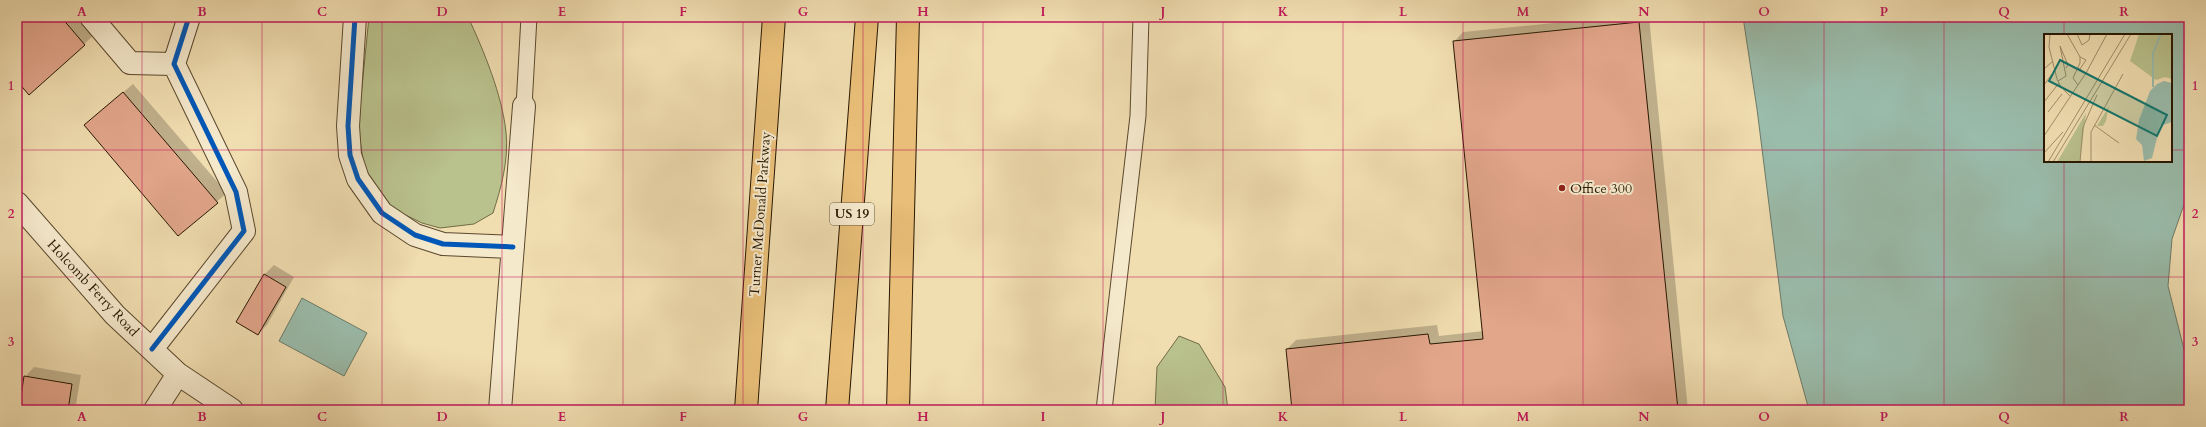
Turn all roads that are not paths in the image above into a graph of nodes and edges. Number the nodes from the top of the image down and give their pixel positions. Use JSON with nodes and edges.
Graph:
{"nodes":[{"id":1,"x":91,"y":17,"type":"edge"},
{"id":2,"x":186,"y":17,"type":"edge"},
{"id":3,"x":355,"y":17,"type":"edge"},
{"id":4,"x":529,"y":17,"type":"edge"},
{"id":5,"x":774,"y":17,"type":"edge"},
{"id":6,"x":867,"y":17,"type":"edge"},
{"id":7,"x":908,"y":17,"type":"edge"},
{"id":8,"x":1141,"y":17,"type":"edge"},
{"id":9,"x":174,"y":64,"type":"junction"},
{"id":10,"x":524,"y":106,"type":"joint"},
{"id":11,"x":17,"y":204,"type":"edge"},
{"id":12,"x":513,"y":247,"type":"junction"},
{"id":13,"x":152,"y":350,"type":"junction"},
{"id":14,"x":178,"y":374,"type":"junction"},
{"id":15,"x":155,"y":410,"type":"edge"},
{"id":16,"x":232,"y":410,"type":"edge"},
{"id":17,"x":500,"y":410,"type":"edge"},
{"id":18,"x":746,"y":410,"type":"edge"},
{"id":19,"x":837,"y":410,"type":"edge"},
{"id":20,"x":898,"y":410,"type":"edge"},
{"id":21,"x":1104,"y":410,"type":"edge"}],
"edges":[{"from":1,"to":9,"type":"street"},
{"from":2,"to":9,"type":"street"},
{"from":3,"to":12,"type":"street"},
{"from":4,"to":10,"type":"lane"},
{"from":5,"to":18,"type":"highway","name":"Turner McDonald Parkway"},
{"from":6,"to":19,"type":"highway","number":"US 19"},
{"from":7,"to":20,"type":"highway"},
{"from":8,"to":21,"type":"lane"},
{"from":9,"to":13,"type":"street"},
{"from":10,"to":12,"type":"street"},
{"from":11,"to":13,"type":"street","name":"Holcomb Ferry Road"},
{"from":12,"to":17,"type":"street"},
{"from":13,"to":14,"type":"street","name":"Holcomb Ferry Road"},
{"from":14,"to":15,"type":"street"},
{"from":14,"to":16,"type":"street","name":"Holcomb Ferry Road"}]}
